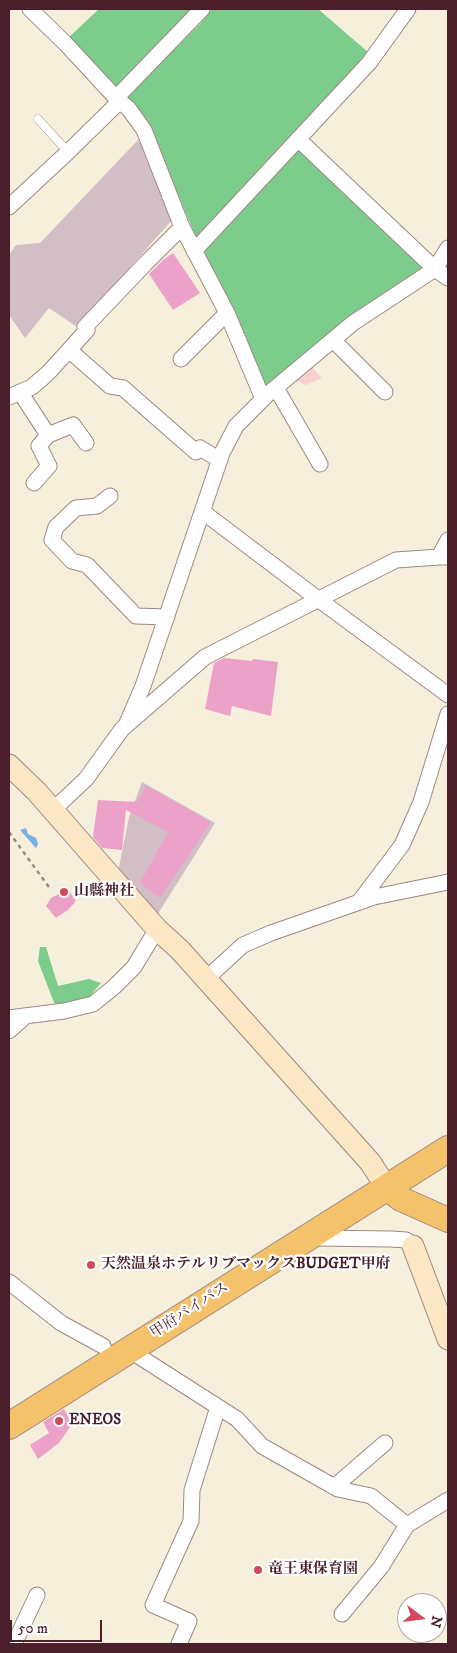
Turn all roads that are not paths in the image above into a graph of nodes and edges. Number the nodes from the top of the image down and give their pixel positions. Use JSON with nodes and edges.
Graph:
{"nodes":[{"id":1,"x":30,"y":9,"type":"edge"},
{"id":2,"x":202,"y":9,"type":"edge"},
{"id":3,"x":408,"y":9,"type":"edge"},
{"id":4,"x":118,"y":100,"type":"junction"},
{"id":5,"x":38,"y":119,"type":"dead end"},
{"id":6,"x":298,"y":139,"type":"junction"},
{"id":7,"x":68,"y":152,"type":"junction"},
{"id":8,"x":9,"y":207,"type":"edge"},
{"id":9,"x":182,"y":227,"type":"junction"},
{"id":10,"x":448,"y":248,"type":"edge"},
{"id":11,"x":194,"y":251,"type":"junction"},
{"id":12,"x":435,"y":269,"type":"junction"},
{"id":13,"x":448,"y":278,"type":"edge"},
{"id":14,"x":226,"y":313,"type":"junction"},
{"id":15,"x":333,"y":340,"type":"junction"},
{"id":16,"x":68,"y":350,"type":"junction"},
{"id":17,"x":181,"y":359,"type":"dead end"},
{"id":18,"x":276,"y":388,"type":"junction"},
{"id":19,"x":385,"y":392,"type":"dead end"},
{"id":20,"x":14,"y":394,"type":"edge"},
{"id":21,"x":263,"y":399,"type":"junction"},
{"id":22,"x":48,"y":435,"type":"junction"},
{"id":23,"x":86,"y":443,"type":"dead end"},
{"id":24,"x":220,"y":460,"type":"junction"},
{"id":25,"x":320,"y":464,"type":"dead end"},
{"id":26,"x":34,"y":483,"type":"dead end"},
{"id":27,"x":110,"y":496,"type":"dead end"},
{"id":28,"x":203,"y":512,"type":"junction"},
{"id":29,"x":448,"y":540,"type":"edge"},
{"id":30,"x":443,"y":557,"type":"edge"},
{"id":31,"x":318,"y":599,"type":"junction"},
{"id":32,"x":167,"y":617,"type":"junction"},
{"id":33,"x":448,"y":695,"type":"edge"},
{"id":34,"x":448,"y":714,"type":"edge"},
{"id":35,"x":127,"y":723,"type":"junction"},
{"id":36,"x":9,"y":765,"type":"edge"},
{"id":37,"x":53,"y":810,"type":"junction"},
{"id":38,"x":448,"y":882,"type":"edge"},
{"id":39,"x":359,"y":902,"type":"junction"},
{"id":40,"x":157,"y":929,"type":"junction"},
{"id":41,"x":206,"y":979,"type":"junction"},
{"id":42,"x":26,"y":1016,"type":"junction"},
{"id":43,"x":9,"y":1018,"type":"edge"},
{"id":44,"x":9,"y":1031,"type":"edge"},
{"id":45,"x":448,"y":1129,"type":"edge"},
{"id":46,"x":448,"y":1149,"type":"edge"},
{"id":47,"x":382,"y":1181,"type":"junction"},
{"id":48,"x":448,"y":1220,"type":"edge"},
{"id":49,"x":311,"y":1234,"type":"junction"},
{"id":50,"x":413,"y":1246,"type":"joint"},
{"id":51,"x":9,"y":1282,"type":"edge"},
{"id":52,"x":448,"y":1336,"type":"edge"},
{"id":53,"x":103,"y":1346,"type":"junction"},
{"id":54,"x":129,"y":1350,"type":"junction"},
{"id":55,"x":9,"y":1405,"type":"edge"},
{"id":56,"x":218,"y":1407,"type":"junction"},
{"id":57,"x":9,"y":1426,"type":"edge"},
{"id":58,"x":385,"y":1443,"type":"dead end"},
{"id":59,"x":334,"y":1487,"type":"junction"},
{"id":60,"x":448,"y":1500,"type":"edge"},
{"id":61,"x":407,"y":1525,"type":"junction"},
{"id":62,"x":37,"y":1596,"type":"dead end"},
{"id":63,"x":342,"y":1614,"type":"dead end"},
{"id":64,"x":14,"y":1644,"type":"edge"},
{"id":65,"x":179,"y":1644,"type":"edge"}],
"edges":[{"from":1,"to":4,"type":"street"},
{"from":2,"to":4,"type":"street"},
{"from":3,"to":6,"type":"street"},
{"from":4,"to":7,"type":"street"},
{"from":4,"to":9,"type":"street"},
{"from":5,"to":7,"type":"lane"},
{"from":6,"to":11,"type":"street"},
{"from":6,"to":12,"type":"street"},
{"from":7,"to":8,"type":"street"},
{"from":9,"to":11,"type":"street"},
{"from":9,"to":16,"type":"street"},
{"from":10,"to":12,"type":"street"},
{"from":11,"to":14,"type":"street"},
{"from":12,"to":13,"type":"street"},
{"from":12,"to":15,"type":"street"},
{"from":14,"to":17,"type":"street"},
{"from":14,"to":21,"type":"street"},
{"from":15,"to":18,"type":"street"},
{"from":15,"to":19,"type":"street"},
{"from":16,"to":20,"type":"street"},
{"from":16,"to":24,"type":"street"},
{"from":18,"to":21,"type":"street"},
{"from":18,"to":25,"type":"street"},
{"from":20,"to":22,"type":"street"},
{"from":21,"to":24,"type":"street"},
{"from":22,"to":23,"type":"street"},
{"from":22,"to":26,"type":"street"},
{"from":24,"to":28,"type":"street"},
{"from":27,"to":32,"type":"street"},
{"from":28,"to":31,"type":"street"},
{"from":28,"to":32,"type":"street"},
{"from":29,"to":30,"type":"street"},
{"from":30,"to":31,"type":"street"},
{"from":31,"to":33,"type":"street"},
{"from":31,"to":35,"type":"street"},
{"from":32,"to":35,"type":"street"},
{"from":34,"to":39,"type":"street"},
{"from":35,"to":37,"type":"street"},
{"from":36,"to":37,"type":"street"},
{"from":37,"to":40,"type":"street"},
{"from":38,"to":39,"type":"street"},
{"from":39,"to":41,"type":"street"},
{"from":40,"to":41,"type":"street"},
{"from":40,"to":42,"type":"street"},
{"from":41,"to":47,"type":"street"},
{"from":42,"to":43,"type":"street"},
{"from":42,"to":44,"type":"street"},
{"from":45,"to":47,"type":"highway","name":"甲府バイパス"},
{"from":46,"to":47,"type":"highway","name":"甲府バイパス"},
{"from":47,"to":48,"type":"main road"},
{"from":47,"to":49,"type":"highway","name":"甲府バイパス"},
{"from":47,"to":53,"type":"highway","name":"甲府バイパス"},
{"from":49,"to":50,"type":"street"},
{"from":49,"to":54,"type":"highway","name":"甲府バイパス"},
{"from":50,"to":52,"type":"street"},
{"from":51,"to":53,"type":"street"},
{"from":53,"to":55,"type":"highway","name":"甲府バイパス"},
{"from":54,"to":56,"type":"street"},
{"from":54,"to":57,"type":"highway","name":"甲府バイパス"},
{"from":56,"to":59,"type":"street"},
{"from":56,"to":65,"type":"street"},
{"from":58,"to":59,"type":"street"},
{"from":59,"to":61,"type":"street"},
{"from":60,"to":61,"type":"street"},
{"from":61,"to":63,"type":"street"},
{"from":62,"to":64,"type":"street"}]}
